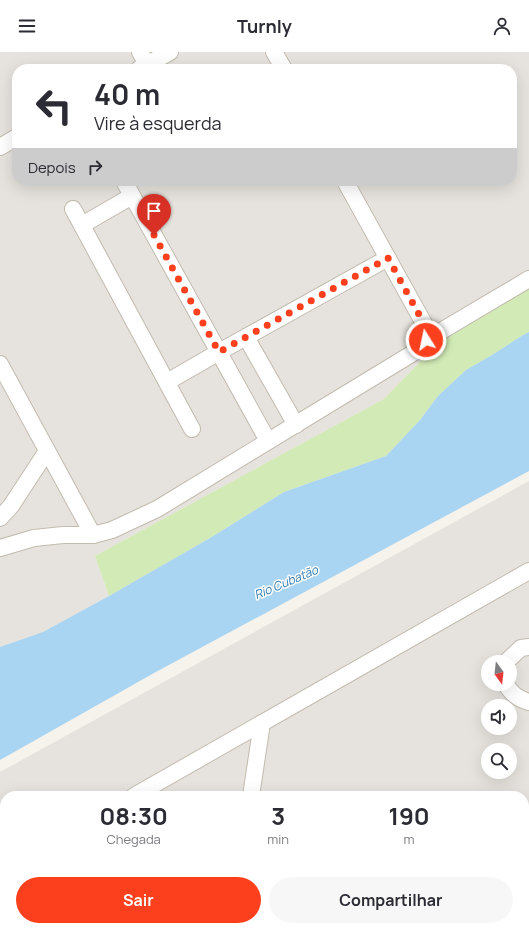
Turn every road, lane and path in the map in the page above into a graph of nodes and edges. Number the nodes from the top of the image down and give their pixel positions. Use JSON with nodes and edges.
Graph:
{"nodes":[{"id":1,"x":170,"y":52,"type":"edge"},
{"id":2,"x":274,"y":52,"type":"edge"},
{"id":3,"x":142,"y":62,"type":"edge"},
{"id":4,"x":281,"y":64,"type":"edge"},
{"id":5,"x":12,"y":140,"type":"edge"},
{"id":6,"x":0,"y":147,"type":"edge"},
{"id":7,"x":127,"y":186,"type":"edge"},
{"id":8,"x":348,"y":186,"type":"edge"},
{"id":9,"x":132,"y":196,"type":"junction"},
{"id":10,"x":73,"y":209,"type":"dead end"},
{"id":11,"x":82,"y":225,"type":"junction"},
{"id":12,"x":388,"y":258,"type":"junction"},
{"id":13,"x":529,"y":279,"type":"edge"},
{"id":14,"x":246,"y":337,"type":"junction"},
{"id":15,"x":426,"y":340,"type":"junction"},
{"id":16,"x":219,"y":352,"type":"junction"},
{"id":17,"x":0,"y":364,"type":"edge"},
{"id":18,"x":167,"y":382,"type":"junction"},
{"id":19,"x":296,"y":425,"type":"junction"},
{"id":20,"x":192,"y":429,"type":"dead end"},
{"id":21,"x":268,"y":441,"type":"junction"},
{"id":22,"x":47,"y":451,"type":"junction"},
{"id":23,"x":0,"y":518,"type":"edge"},
{"id":24,"x":93,"y":535,"type":"junction"},
{"id":25,"x":0,"y":548,"type":"edge"},
{"id":26,"x":529,"y":571,"type":"edge"},
{"id":27,"x":529,"y":647,"type":"edge"},
{"id":28,"x":513,"y":655,"type":"edge"},
{"id":29,"x":510,"y":691,"type":"edge"},
{"id":30,"x":529,"y":702,"type":"edge"},
{"id":31,"x":262,"y":723,"type":"junction"},
{"id":32,"x":143,"y":791,"type":"edge"},
{"id":33,"x":252,"y":791,"type":"edge"}],
"edges":[{"from":1,"to":3,"type":"lane"},
{"from":2,"to":4,"type":"lane"},
{"from":5,"to":6,"type":"lane"},
{"from":7,"to":9,"type":"lane"},
{"from":8,"to":12,"type":"lane"},
{"from":9,"to":11,"type":"lane"},
{"from":9,"to":16,"type":"lane"},
{"from":10,"to":11,"type":"lane"},
{"from":11,"to":18,"type":"lane"},
{"from":12,"to":14,"type":"lane"},
{"from":12,"to":15,"type":"lane"},
{"from":13,"to":15,"type":"lane"},
{"from":14,"to":16,"type":"lane"},
{"from":14,"to":19,"type":"lane"},
{"from":15,"to":19,"type":"lane"},
{"from":16,"to":18,"type":"lane"},
{"from":16,"to":21,"type":"lane"},
{"from":17,"to":22,"type":"lane"},
{"from":18,"to":20,"type":"lane"},
{"from":19,"to":21,"type":"lane"},
{"from":21,"to":24,"type":"lane"},
{"from":22,"to":23,"type":"lane"},
{"from":22,"to":24,"type":"lane"},
{"from":24,"to":25,"type":"lane"},
{"from":26,"to":31,"type":"lane"},
{"from":27,"to":28,"type":"lane"},
{"from":29,"to":30,"type":"lane"},
{"from":31,"to":32,"type":"lane"},
{"from":31,"to":33,"type":"lane"}]}
